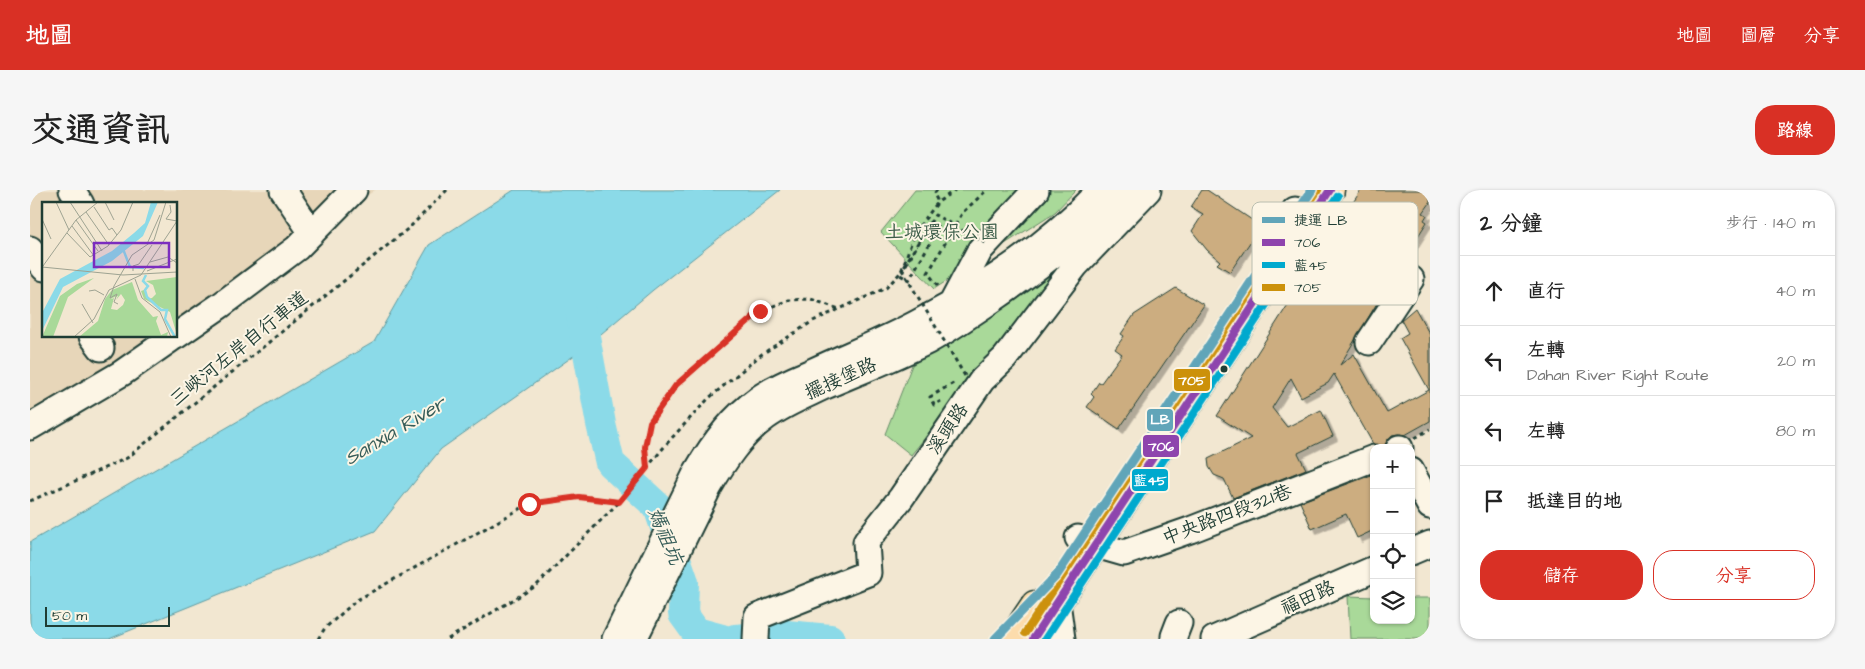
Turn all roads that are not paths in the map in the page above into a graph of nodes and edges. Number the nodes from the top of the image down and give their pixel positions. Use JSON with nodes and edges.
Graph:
{"nodes":[{"id":1,"x":72,"y":190,"type":"edge"},
{"id":2,"x":283,"y":190,"type":"edge"},
{"id":3,"x":354,"y":190,"type":"edge"},
{"id":4,"x":1036,"y":190,"type":"edge"},
{"id":5,"x":1100,"y":190,"type":"edge"},
{"id":6,"x":1127,"y":190,"type":"edge"},
{"id":7,"x":1148,"y":190,"type":"edge"},
{"id":8,"x":1330,"y":190,"type":"edge"},
{"id":9,"x":80,"y":202,"type":"edge"},
{"id":10,"x":1312,"y":202,"type":"edge"},
{"id":11,"x":312,"y":233,"type":"junction"},
{"id":12,"x":30,"y":249,"type":"edge"},
{"id":13,"x":42,"y":265,"type":"edge"},
{"id":14,"x":1252,"y":287,"type":"edge"},
{"id":15,"x":952,"y":303,"type":"junction"},
{"id":16,"x":1394,"y":305,"type":"edge"},
{"id":17,"x":178,"y":335,"type":"edge"},
{"id":18,"x":173,"y":338,"type":"edge"},
{"id":19,"x":1369,"y":342,"type":"dead end"},
{"id":20,"x":31,"y":425,"type":"edge"},
{"id":21,"x":1370,"y":460,"type":"edge"},
{"id":22,"x":1415,"y":478,"type":"edge"},
{"id":23,"x":703,"y":479,"type":"junction"},
{"id":24,"x":1430,"y":506,"type":"edge"},
{"id":25,"x":1087,"y":542,"type":"junction"},
{"id":26,"x":1430,"y":544,"type":"edge"},
{"id":27,"x":1415,"y":550,"type":"edge"},
{"id":28,"x":1370,"y":571,"type":"edge"},
{"id":29,"x":1057,"y":602,"type":"junction"},
{"id":30,"x":756,"y":628,"type":"edge"},
{"id":31,"x":1019,"y":636,"type":"edge"},
{"id":32,"x":626,"y":637,"type":"edge"},
{"id":33,"x":1062,"y":639,"type":"edge"},
{"id":34,"x":1214,"y":639,"type":"edge"}],
"edges":[{"from":1,"to":9,"type":"street"},
{"from":2,"to":11,"type":"street"},
{"from":3,"to":11,"type":"street"},
{"from":4,"to":15,"type":"street"},
{"from":5,"to":15,"type":"street","name":"擺接堡路"},
{"from":6,"to":23,"type":"street","name":"擺接堡路"},
{"from":7,"to":30,"type":"street","name":"溪頭路"},
{"from":8,"to":10,"type":"main road"},
{"from":11,"to":17,"type":"street"},
{"from":12,"to":13,"type":"street"},
{"from":14,"to":25,"type":"main road"},
{"from":15,"to":23,"type":"street","name":"擺接堡路"},
{"from":16,"to":19,"type":"street"},
{"from":18,"to":20,"type":"street"},
{"from":21,"to":25,"type":"street","name":"中央路四段321巷"},
{"from":22,"to":24,"type":"street"},
{"from":23,"to":32,"type":"street","name":"擺接堡路"},
{"from":25,"to":29,"type":"main road"},
{"from":25,"to":31,"type":"main road"},
{"from":26,"to":27,"type":"street"},
{"from":28,"to":34,"type":"street","name":"福田路"},
{"from":29,"to":31,"type":"main road"},
{"from":29,"to":33,"type":"street"}]}
